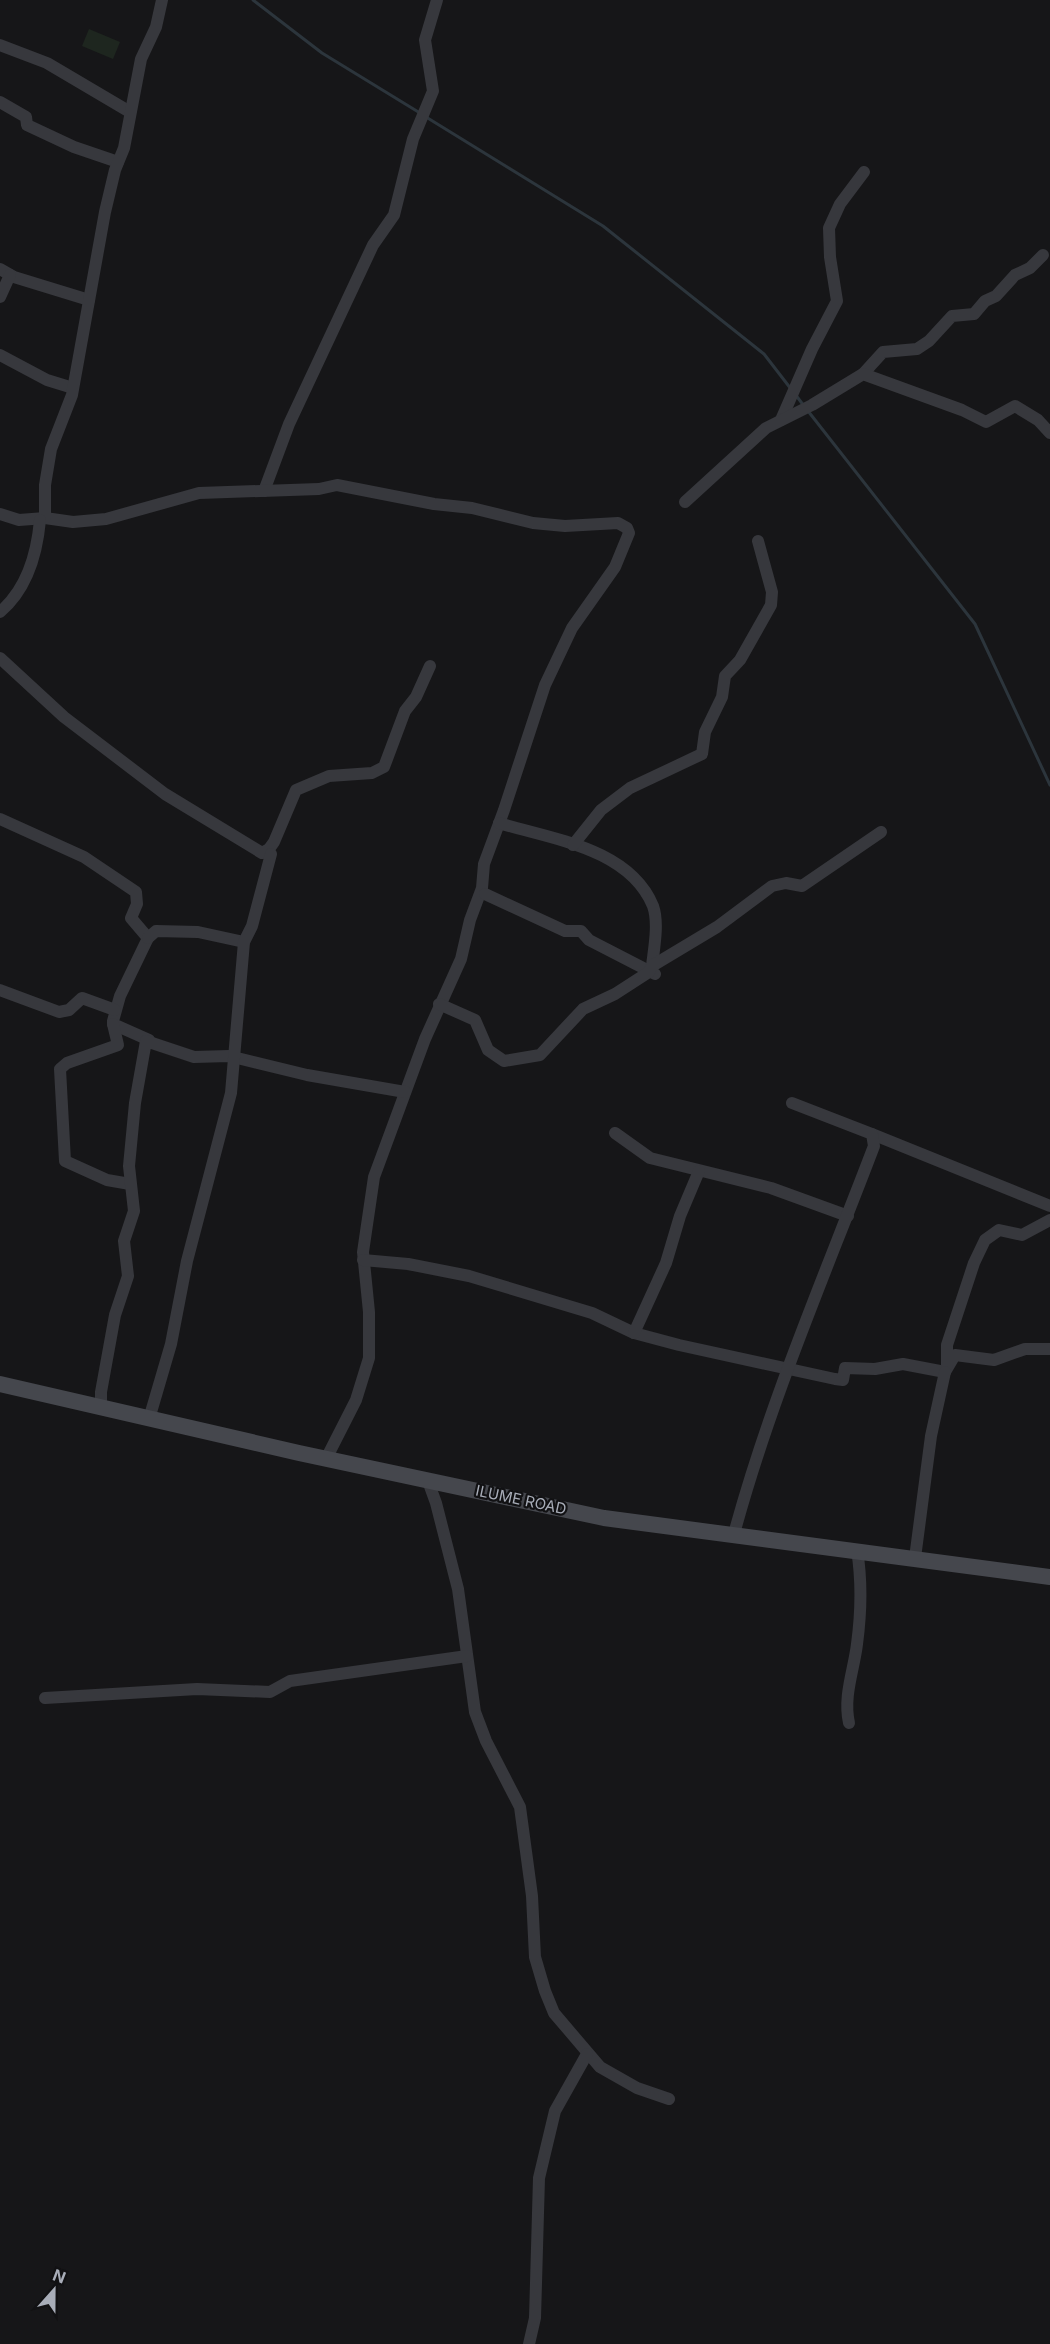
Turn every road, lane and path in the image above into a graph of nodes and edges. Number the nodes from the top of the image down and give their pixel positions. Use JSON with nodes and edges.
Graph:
{"nodes":[{"id":1,"x":162,"y":0,"type":"edge"},
{"id":2,"x":437,"y":0,"type":"edge"},
{"id":3,"x":0,"y":45,"type":"edge"},
{"id":4,"x":0,"y":102,"type":"edge"},
{"id":5,"x":130,"y":112,"type":"junction"},
{"id":6,"x":118,"y":162,"type":"junction"},
{"id":7,"x":864,"y":172,"type":"dead end"},
{"id":8,"x":1043,"y":255,"type":"dead end"},
{"id":9,"x":0,"y":258,"type":"edge"},
{"id":10,"x":3,"y":271,"type":"edge"},
{"id":11,"x":0,"y":297,"type":"edge"},
{"id":12,"x":89,"y":300,"type":"junction"},
{"id":13,"x":0,"y":355,"type":"edge"},
{"id":14,"x":863,"y":374,"type":"junction"},
{"id":15,"x":73,"y":388,"type":"junction"},
{"id":16,"x":782,"y":420,"type":"junction"},
{"id":17,"x":1050,"y":434,"type":"edge"},
{"id":18,"x":264,"y":491,"type":"junction"},
{"id":19,"x":685,"y":502,"type":"dead end"},
{"id":20,"x":0,"y":514,"type":"edge"},
{"id":21,"x":43,"y":519,"type":"junction"},
{"id":22,"x":758,"y":541,"type":"dead end"},
{"id":23,"x":0,"y":612,"type":"edge"},
{"id":24,"x":0,"y":658,"type":"edge"},
{"id":25,"x":430,"y":666,"type":"dead end"},
{"id":26,"x":0,"y":819,"type":"edge"},
{"id":27,"x":500,"y":823,"type":"junction"},
{"id":28,"x":881,"y":832,"type":"dead end"},
{"id":29,"x":573,"y":845,"type":"junction"},
{"id":30,"x":271,"y":854,"type":"dead end"},
{"id":31,"x":485,"y":894,"type":"dead end"},
{"id":32,"x":148,"y":938,"type":"junction"},
{"id":33,"x":244,"y":942,"type":"junction"},
{"id":34,"x":652,"y":971,"type":"junction"},
{"id":35,"x":0,"y":990,"type":"edge"},
{"id":36,"x":439,"y":1004,"type":"junction"},
{"id":37,"x":115,"y":1010,"type":"junction"},
{"id":38,"x":113,"y":1024,"type":"junction"},
{"id":39,"x":149,"y":1040,"type":"junction"},
{"id":40,"x":234,"y":1057,"type":"junction"},
{"id":41,"x":405,"y":1092,"type":"junction"},
{"id":42,"x":792,"y":1103,"type":"dead end"},
{"id":43,"x":615,"y":1133,"type":"dead end"},
{"id":44,"x":872,"y":1134,"type":"junction"},
{"id":45,"x":699,"y":1171,"type":"junction"},
{"id":46,"x":130,"y":1185,"type":"junction"},
{"id":47,"x":1050,"y":1206,"type":"edge"},
{"id":48,"x":848,"y":1216,"type":"junction"},
{"id":49,"x":1050,"y":1220,"type":"edge"},
{"id":50,"x":363,"y":1260,"type":"junction"},
{"id":51,"x":633,"y":1332,"type":"junction"},
{"id":52,"x":1050,"y":1349,"type":"edge"},
{"id":53,"x":946,"y":1369,"type":"junction"},
{"id":54,"x":787,"y":1370,"type":"junction"},
{"id":55,"x":0,"y":1384,"type":"edge"},
{"id":56,"x":101,"y":1409,"type":"junction"},
{"id":57,"x":149,"y":1419,"type":"junction"},
{"id":58,"x":326,"y":1459,"type":"junction"},
{"id":59,"x":428,"y":1481,"type":"junction"},
{"id":60,"x":734,"y":1534,"type":"junction"},
{"id":61,"x":857,"y":1550,"type":"junction"},
{"id":62,"x":915,"y":1558,"type":"junction"},
{"id":63,"x":1050,"y":1577,"type":"edge"},
{"id":64,"x":467,"y":1656,"type":"junction"},
{"id":65,"x":45,"y":1698,"type":"dead end"},
{"id":66,"x":849,"y":1723,"type":"dead end"},
{"id":67,"x":587,"y":2054,"type":"junction"},
{"id":68,"x":669,"y":2099,"type":"dead end"},
{"id":69,"x":529,"y":2344,"type":"edge"}],
"edges":[{"from":1,"to":5,"type":"street"},
{"from":2,"to":18,"type":"street"},
{"from":3,"to":5,"type":"street"},
{"from":4,"to":6,"type":"street"},
{"from":5,"to":6,"type":"street"},
{"from":6,"to":12,"type":"street"},
{"from":7,"to":16,"type":"street"},
{"from":8,"to":14,"type":"street"},
{"from":9,"to":10,"type":"street"},
{"from":10,"to":11,"type":"street"},
{"from":10,"to":12,"type":"street"},
{"from":12,"to":15,"type":"street"},
{"from":13,"to":15,"type":"street"},
{"from":14,"to":16,"type":"street"},
{"from":14,"to":17,"type":"street"},
{"from":15,"to":21,"type":"street"},
{"from":16,"to":19,"type":"street"},
{"from":18,"to":21,"type":"street"},
{"from":18,"to":27,"type":"street"},
{"from":20,"to":21,"type":"street"},
{"from":21,"to":23,"type":"street"},
{"from":22,"to":29,"type":"street"},
{"from":24,"to":25,"type":"street"},
{"from":26,"to":32,"type":"street"},
{"from":27,"to":29,"type":"street"},
{"from":27,"to":36,"type":"street"},
{"from":28,"to":34,"type":"street"},
{"from":29,"to":34,"type":"street"},
{"from":30,"to":33,"type":"street"},
{"from":31,"to":34,"type":"street"},
{"from":32,"to":33,"type":"street"},
{"from":32,"to":37,"type":"street"},
{"from":33,"to":40,"type":"street"},
{"from":34,"to":36,"type":"street"},
{"from":35,"to":37,"type":"street"},
{"from":36,"to":41,"type":"street"},
{"from":37,"to":38,"type":"street"},
{"from":38,"to":39,"type":"street"},
{"from":38,"to":46,"type":"street"},
{"from":39,"to":40,"type":"street"},
{"from":39,"to":46,"type":"street"},
{"from":40,"to":41,"type":"street"},
{"from":40,"to":57,"type":"street"},
{"from":41,"to":50,"type":"street"},
{"from":42,"to":44,"type":"street"},
{"from":43,"to":45,"type":"street"},
{"from":44,"to":47,"type":"street"},
{"from":44,"to":48,"type":"street"},
{"from":45,"to":48,"type":"street"},
{"from":45,"to":51,"type":"street"},
{"from":46,"to":56,"type":"street"},
{"from":48,"to":54,"type":"street"},
{"from":49,"to":53,"type":"street"},
{"from":50,"to":51,"type":"street"},
{"from":50,"to":58,"type":"street"},
{"from":51,"to":54,"type":"street"},
{"from":52,"to":53,"type":"street"},
{"from":53,"to":54,"type":"street"},
{"from":53,"to":62,"type":"street"},
{"from":54,"to":60,"type":"street"},
{"from":55,"to":56,"type":"street","name":"ILUME ROAD"},
{"from":56,"to":57,"type":"street","name":"ILUME ROAD"},
{"from":57,"to":58,"type":"street","name":"ILUME ROAD"},
{"from":58,"to":59,"type":"street","name":"ILUME ROAD"},
{"from":59,"to":60,"type":"street","name":"ILUME ROAD"},
{"from":59,"to":64,"type":"street"},
{"from":60,"to":61,"type":"street","name":"ILUME ROAD"},
{"from":61,"to":62,"type":"street","name":"ILUME ROAD"},
{"from":61,"to":66,"type":"street"},
{"from":62,"to":63,"type":"street","name":"ILUME ROAD"},
{"from":64,"to":65,"type":"street"},
{"from":64,"to":67,"type":"street"},
{"from":67,"to":68,"type":"street"},
{"from":67,"to":69,"type":"street"}]}
